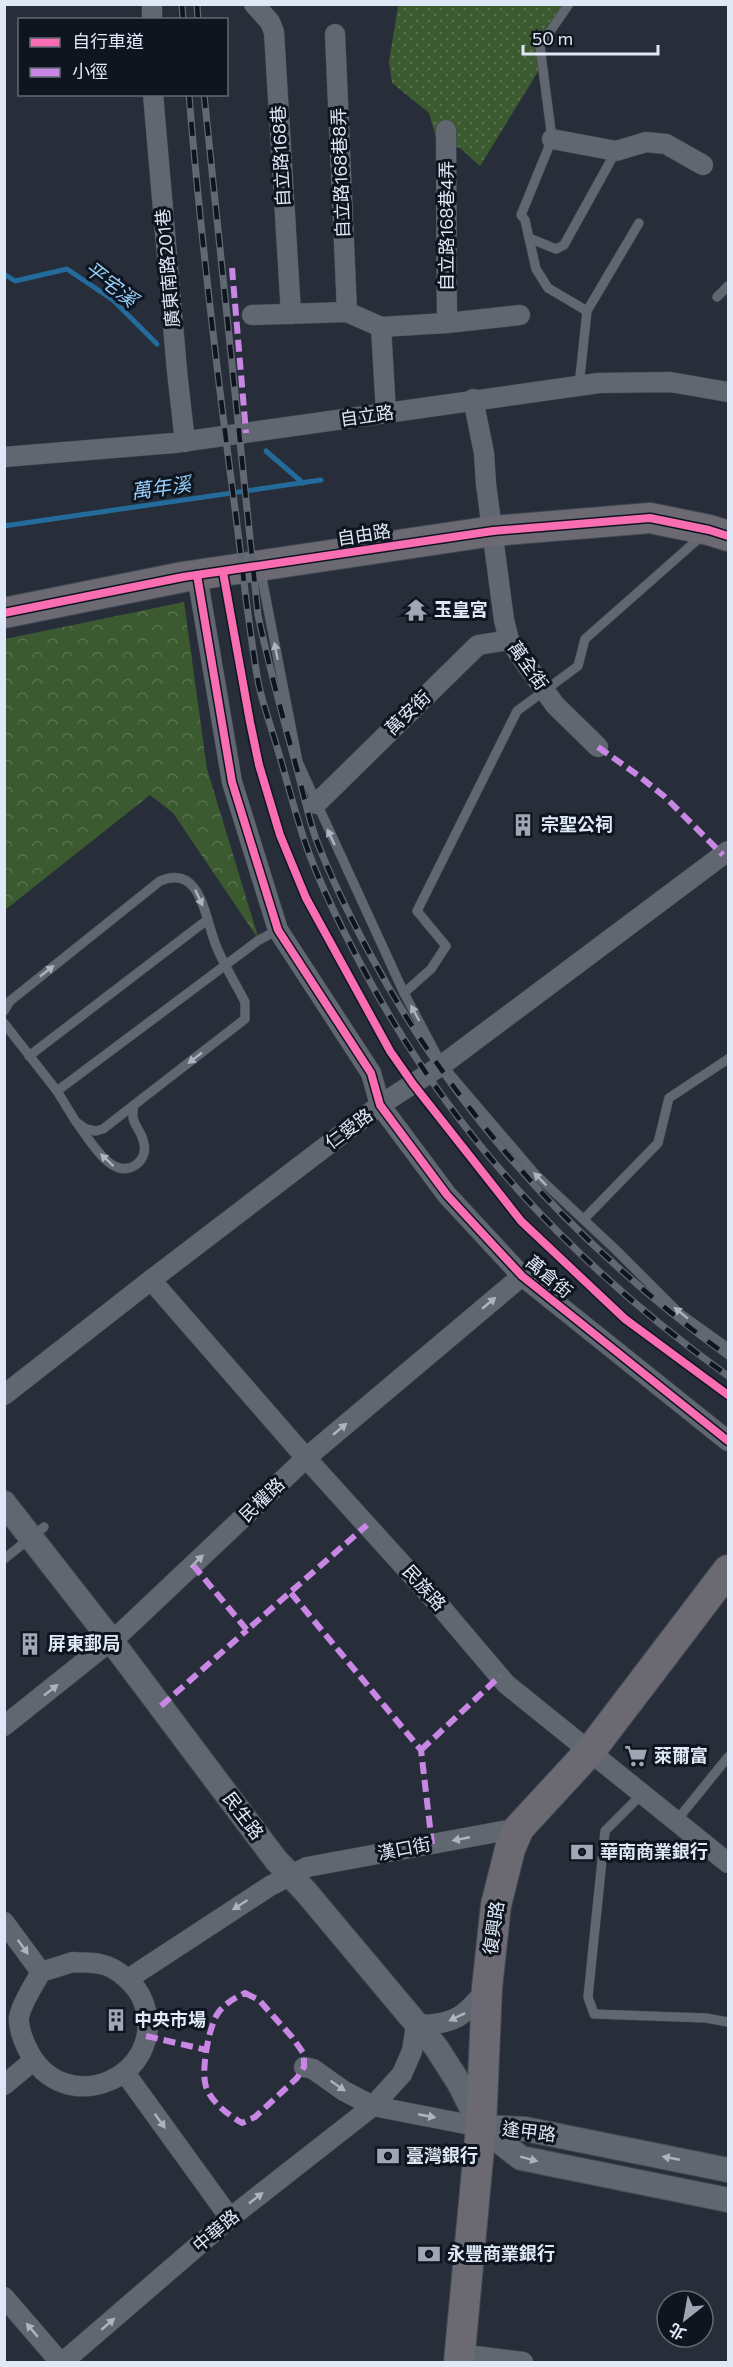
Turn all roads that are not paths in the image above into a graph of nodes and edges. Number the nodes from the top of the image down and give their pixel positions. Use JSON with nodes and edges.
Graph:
{"nodes":[{"id":1,"x":254,"y":4,"type":"edge"},
{"id":2,"x":569,"y":4,"type":"edge"},
{"id":3,"x":335,"y":34,"type":"dead end"},
{"id":4,"x":153,"y":96,"type":"edge"},
{"id":5,"x":446,"y":130,"type":"dead end"},
{"id":6,"x":552,"y":139,"type":"junction"},
{"id":7,"x":616,"y":151,"type":"junction"},
{"id":8,"x":703,"y":165,"type":"dead end"},
{"id":9,"x":639,"y":223,"type":"dead end"},
{"id":10,"x":529,"y":238,"type":"junction"},
{"id":11,"x":729,"y":286,"type":"edge"},
{"id":12,"x":717,"y":297,"type":"dead end"},
{"id":13,"x":587,"y":311,"type":"junction"},
{"id":14,"x":347,"y":312,"type":"junction"},
{"id":15,"x":291,"y":314,"type":"junction"},
{"id":16,"x":252,"y":315,"type":"dead end"},
{"id":17,"x":520,"y":315,"type":"dead end"},
{"id":18,"x":447,"y":323,"type":"junction"},
{"id":19,"x":381,"y":327,"type":"junction"},
{"id":20,"x":579,"y":386,"type":"junction"},
{"id":21,"x":729,"y":392,"type":"edge"},
{"id":22,"x":473,"y":399,"type":"junction"},
{"id":23,"x":386,"y":413,"type":"junction"},
{"id":24,"x":185,"y":442,"type":"junction"},
{"id":25,"x":4,"y":457,"type":"edge"},
{"id":26,"x":493,"y":531,"type":"junction"},
{"id":27,"x":719,"y":533,"type":"edge"},
{"id":28,"x":260,"y":566,"type":"junction"},
{"id":29,"x":197,"y":575,"type":"junction"},
{"id":30,"x":4,"y":613,"type":"edge"},
{"id":31,"x":509,"y":640,"type":"junction"},
{"id":32,"x":544,"y":690,"type":"junction"},
{"id":33,"x":598,"y":747,"type":"dead end"},
{"id":34,"x":316,"y":804,"type":"junction"},
{"id":35,"x":729,"y":851,"type":"edge"},
{"id":36,"x":207,"y":920,"type":"junction"},
{"id":37,"x":278,"y":930,"type":"junction"},
{"id":38,"x":225,"y":966,"type":"junction"},
{"id":39,"x":404,"y":993,"type":"junction"},
{"id":40,"x":4,"y":1011,"type":"edge"},
{"id":41,"x":4,"y":1023,"type":"edge"},
{"id":42,"x":29,"y":1056,"type":"junction"},
{"id":43,"x":729,"y":1059,"type":"edge"},
{"id":44,"x":442,"y":1065,"type":"junction"},
{"id":45,"x":57,"y":1091,"type":"junction"},
{"id":46,"x":134,"y":1105,"type":"junction"},
{"id":47,"x":380,"y":1105,"type":"junction"},
{"id":48,"x":76,"y":1122,"type":"junction"},
{"id":49,"x":584,"y":1220,"type":"junction"},
{"id":50,"x":522,"y":1276,"type":"junction"},
{"id":51,"x":151,"y":1280,"type":"junction"},
{"id":52,"x":729,"y":1348,"type":"edge"},
{"id":53,"x":4,"y":1395,"type":"edge"},
{"id":54,"x":729,"y":1442,"type":"edge"},
{"id":55,"x":306,"y":1458,"type":"junction"},
{"id":56,"x":4,"y":1503,"type":"edge"},
{"id":57,"x":37,"y":1532,"type":"junction"},
{"id":58,"x":4,"y":1559,"type":"edge"},
{"id":59,"x":726,"y":1579,"type":"edge"},
{"id":60,"x":111,"y":1641,"type":"junction"},
{"id":61,"x":4,"y":1726,"type":"edge"},
{"id":62,"x":591,"y":1750,"type":"junction"},
{"id":63,"x":729,"y":1757,"type":"edge"},
{"id":64,"x":644,"y":1793,"type":"junction"},
{"id":65,"x":676,"y":1820,"type":"junction"},
{"id":66,"x":519,"y":1828,"type":"junction"},
{"id":67,"x":729,"y":1863,"type":"edge"},
{"id":68,"x":290,"y":1875,"type":"junction"},
{"id":69,"x":4,"y":1922,"type":"edge"},
{"id":70,"x":41,"y":1972,"type":"junction"},
{"id":71,"x":128,"y":1978,"type":"junction"},
{"id":72,"x":487,"y":1988,"type":"junction"},
{"id":73,"x":729,"y":2022,"type":"edge"},
{"id":74,"x":416,"y":2025,"type":"junction"},
{"id":75,"x":33,"y":2061,"type":"junction"},
{"id":76,"x":304,"y":2067,"type":"dead end"},
{"id":77,"x":125,"y":2073,"type":"junction"},
{"id":78,"x":4,"y":2085,"type":"edge"},
{"id":79,"x":373,"y":2106,"type":"junction"},
{"id":80,"x":481,"y":2127,"type":"junction"},
{"id":81,"x":729,"y":2170,"type":"edge"},
{"id":82,"x":729,"y":2200,"type":"edge"},
{"id":83,"x":230,"y":2218,"type":"junction"},
{"id":84,"x":4,"y":2297,"type":"edge"},
{"id":85,"x":459,"y":2358,"type":"edge"},
{"id":86,"x":62,"y":2362,"type":"edge"},
{"id":87,"x":523,"y":2362,"type":"edge"}],
"edges":[{"from":1,"to":15,"type":"street","name":"自立路168巷"},
{"from":2,"to":6,"type":"lane"},
{"from":3,"to":14,"type":"street","name":"自立路168巷8弄"},
{"from":4,"to":24,"type":"street","name":"廣東南路201巷"},
{"from":5,"to":18,"type":"street","name":"自立路168巷4弄"},
{"from":6,"to":7,"type":"street"},
{"from":6,"to":10,"type":"lane"},
{"from":7,"to":8,"type":"street"},
{"from":7,"to":10,"type":"lane"},
{"from":9,"to":13,"type":"lane"},
{"from":10,"to":13,"type":"lane"},
{"from":11,"to":12,"type":"lane"},
{"from":13,"to":20,"type":"lane"},
{"from":14,"to":15,"type":"street"},
{"from":14,"to":19,"type":"street"},
{"from":15,"to":16,"type":"street"},
{"from":17,"to":18,"type":"street"},
{"from":18,"to":19,"type":"street"},
{"from":19,"to":23,"type":"street"},
{"from":20,"to":21,"type":"street","name":"自立路"},
{"from":20,"to":22,"type":"street","name":"自立路"},
{"from":22,"to":23,"type":"street","name":"自立路"},
{"from":22,"to":26,"type":"street","name":"萬全街"},
{"from":23,"to":24,"type":"street","name":"自立路"},
{"from":24,"to":25,"type":"street","name":"自立路"},
{"from":26,"to":27,"type":"main road","name":"自由路"},
{"from":26,"to":28,"type":"main road","name":"自由路"},
{"from":26,"to":31,"type":"street","name":"萬全街"},
{"from":27,"to":32,"type":"lane"},
{"from":28,"to":29,"type":"main road","name":"自由路"},
{"from":34,"to":28,"type":"lane","one_way":true},
{"from":29,"to":30,"type":"main road","name":"自由路"},
{"from":29,"to":37,"type":"street"},
{"from":31,"to":32,"type":"street","name":"萬全街"},
{"from":31,"to":34,"type":"street","name":"萬安街"},
{"from":32,"to":33,"type":"street","name":"萬全街"},
{"from":32,"to":39,"type":"lane"},
{"from":39,"to":34,"type":"lane","one_way":true},
{"from":35,"to":44,"type":"street","name":"仁愛路"},
{"from":36,"to":38,"type":"lane"},
{"from":40,"to":36,"type":"lane","one_way":true},
{"from":36,"to":42,"type":"lane"},
{"from":37,"to":38,"type":"lane"},
{"from":37,"to":47,"type":"street"},
{"from":38,"to":45,"type":"lane"},
{"from":38,"to":46,"type":"lane","one_way":true},
{"from":44,"to":39,"type":"lane","one_way":true},
{"from":41,"to":42,"type":"lane"},
{"from":42,"to":45,"type":"lane"},
{"from":43,"to":49,"type":"lane"},
{"from":44,"to":47,"type":"street","name":"仁愛路"},
{"from":49,"to":44,"type":"lane","one_way":true},
{"from":45,"to":48,"type":"lane"},
{"from":46,"to":48,"type":"lane"},
{"from":46,"to":48,"type":"lane","one_way":true},
{"from":47,"to":50,"type":"street","name":"萬倉街"},
{"from":47,"to":51,"type":"street","name":"仁愛路"},
{"from":52,"to":49,"type":"lane","one_way":true},
{"from":50,"to":54,"type":"street","name":"萬倉街"},
{"from":55,"to":50,"type":"street","name":"民權路","one_way":true},
{"from":51,"to":53,"type":"street","name":"仁愛路"},
{"from":51,"to":55,"type":"street","name":"民族路"},
{"from":60,"to":55,"type":"street","name":"民權路","one_way":true},
{"from":55,"to":62,"type":"street","name":"民族路"},
{"from":56,"to":57,"type":"street","name":"民生路"},
{"from":57,"to":58,"type":"lane"},
{"from":57,"to":60,"type":"street","name":"民生路"},
{"from":59,"to":62,"type":"main road","name":"復興路"},
{"from":61,"to":60,"type":"street","name":"民權路","one_way":true},
{"from":60,"to":68,"type":"street","name":"民生路"},
{"from":62,"to":64,"type":"street","name":"民族路"},
{"from":62,"to":66,"type":"main road","name":"復興路"},
{"from":63,"to":65,"type":"lane"},
{"from":64,"to":65,"type":"street","name":"民族路"},
{"from":64,"to":73,"type":"lane"},
{"from":65,"to":67,"type":"street","name":"民族路"},
{"from":66,"to":68,"type":"street","name":"漢口街","one_way":true},
{"from":66,"to":72,"type":"main road","name":"復興路"},
{"from":68,"to":71,"type":"street","name":"漢口街","one_way":true},
{"from":68,"to":74,"type":"street","name":"民生路"},
{"from":69,"to":70,"type":"street","one_way":true},
{"from":70,"to":71,"type":"street"},
{"from":70,"to":75,"type":"street"},
{"from":71,"to":77,"type":"street"},
{"from":72,"to":74,"type":"street","one_way":true},
{"from":72,"to":80,"type":"main road","name":"復興路"},
{"from":74,"to":79,"type":"street","name":"中華路"},
{"from":74,"to":80,"type":"street","name":"民生路"},
{"from":75,"to":77,"type":"street"},
{"from":75,"to":78,"type":"street"},
{"from":76,"to":79,"type":"street","one_way":true},
{"from":77,"to":83,"type":"street","one_way":true},
{"from":79,"to":80,"type":"street","one_way":true},
{"from":83,"to":79,"type":"street","name":"中華路","one_way":true},
{"from":81,"to":80,"type":"street","name":"逢甲路","one_way":true},
{"from":80,"to":82,"type":"street","name":"逢甲路","one_way":true},
{"from":80,"to":85,"type":"main road","name":"復興路"},
{"from":86,"to":83,"type":"street","name":"中華路","one_way":true},
{"from":86,"to":84,"type":"street","one_way":true},
{"from":85,"to":87,"type":"street"}]}
